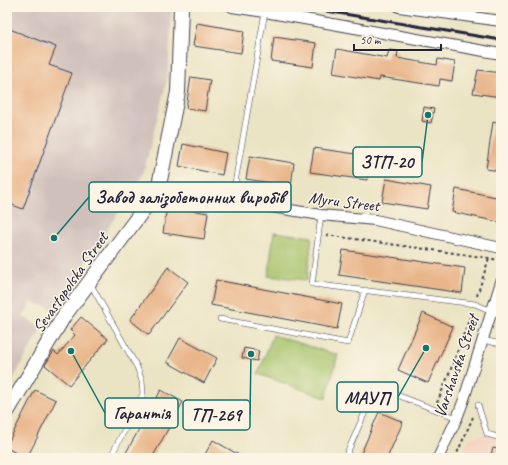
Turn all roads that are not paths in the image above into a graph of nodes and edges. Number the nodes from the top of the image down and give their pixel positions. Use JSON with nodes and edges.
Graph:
{"nodes":[{"id":1,"x":181,"y":7,"type":"edge"},
{"id":2,"x":232,"y":7,"type":"edge"},
{"id":3,"x":399,"y":7,"type":"edge"},
{"id":4,"x":265,"y":12,"type":"junction"},
{"id":5,"x":501,"y":21,"type":"edge"},
{"id":6,"x":501,"y":54,"type":"edge"},
{"id":7,"x":158,"y":190,"type":"junction"},
{"id":8,"x":232,"y":200,"type":"junction"},
{"id":9,"x":321,"y":215,"type":"junction"},
{"id":10,"x":497,"y":247,"type":"edge"},
{"id":11,"x":90,"y":282,"type":"junction"},
{"id":12,"x":501,"y":282,"type":"edge"},
{"id":13,"x":365,"y":290,"type":"junction"},
{"id":14,"x":496,"y":313,"type":"edge"},
{"id":15,"x":220,"y":319,"type":"dead end"},
{"id":16,"x":483,"y":340,"type":"junction"},
{"id":17,"x":501,"y":344,"type":"edge"},
{"id":18,"x":12,"y":395,"type":"edge"},
{"id":19,"x":478,"y":405,"type":"road end"},
{"id":20,"x":7,"y":412,"type":"edge"},
{"id":21,"x":457,"y":418,"type":"junction"},
{"id":22,"x":501,"y":438,"type":"edge"},
{"id":23,"x":110,"y":458,"type":"edge"},
{"id":24,"x":345,"y":458,"type":"edge"},
{"id":25,"x":438,"y":458,"type":"edge"}],
"edges":[{"from":1,"to":7,"type":"street","name":"Sevastopolska Street"},
{"from":2,"to":4,"type":"street"},
{"from":3,"to":5,"type":"street"},
{"from":4,"to":6,"type":"street"},
{"from":4,"to":8,"type":"lane"},
{"from":7,"to":8,"type":"street","name":"Myru Street"},
{"from":7,"to":11,"type":"street","name":"Sevastopolska Street"},
{"from":8,"to":9,"type":"street","name":"Myru Street"},
{"from":9,"to":10,"type":"street","name":"Myru Street"},
{"from":9,"to":13,"type":"lane"},
{"from":11,"to":18,"type":"street","name":"Sevastopolska Street"},
{"from":11,"to":23,"type":"lane"},
{"from":12,"to":14,"type":"street","name":"Varshavska Street"},
{"from":13,"to":14,"type":"lane"},
{"from":13,"to":15,"type":"lane"},
{"from":14,"to":16,"type":"street","name":"Varshavska Street"},
{"from":16,"to":17,"type":"lane"},
{"from":16,"to":21,"type":"street","name":"Varshavska Street"},
{"from":18,"to":20,"type":"street","name":"Sevastopolska Street"},
{"from":19,"to":22,"type":"lane"},
{"from":21,"to":24,"type":"lane"},
{"from":21,"to":25,"type":"street","name":"Varshavska Street"}]}
